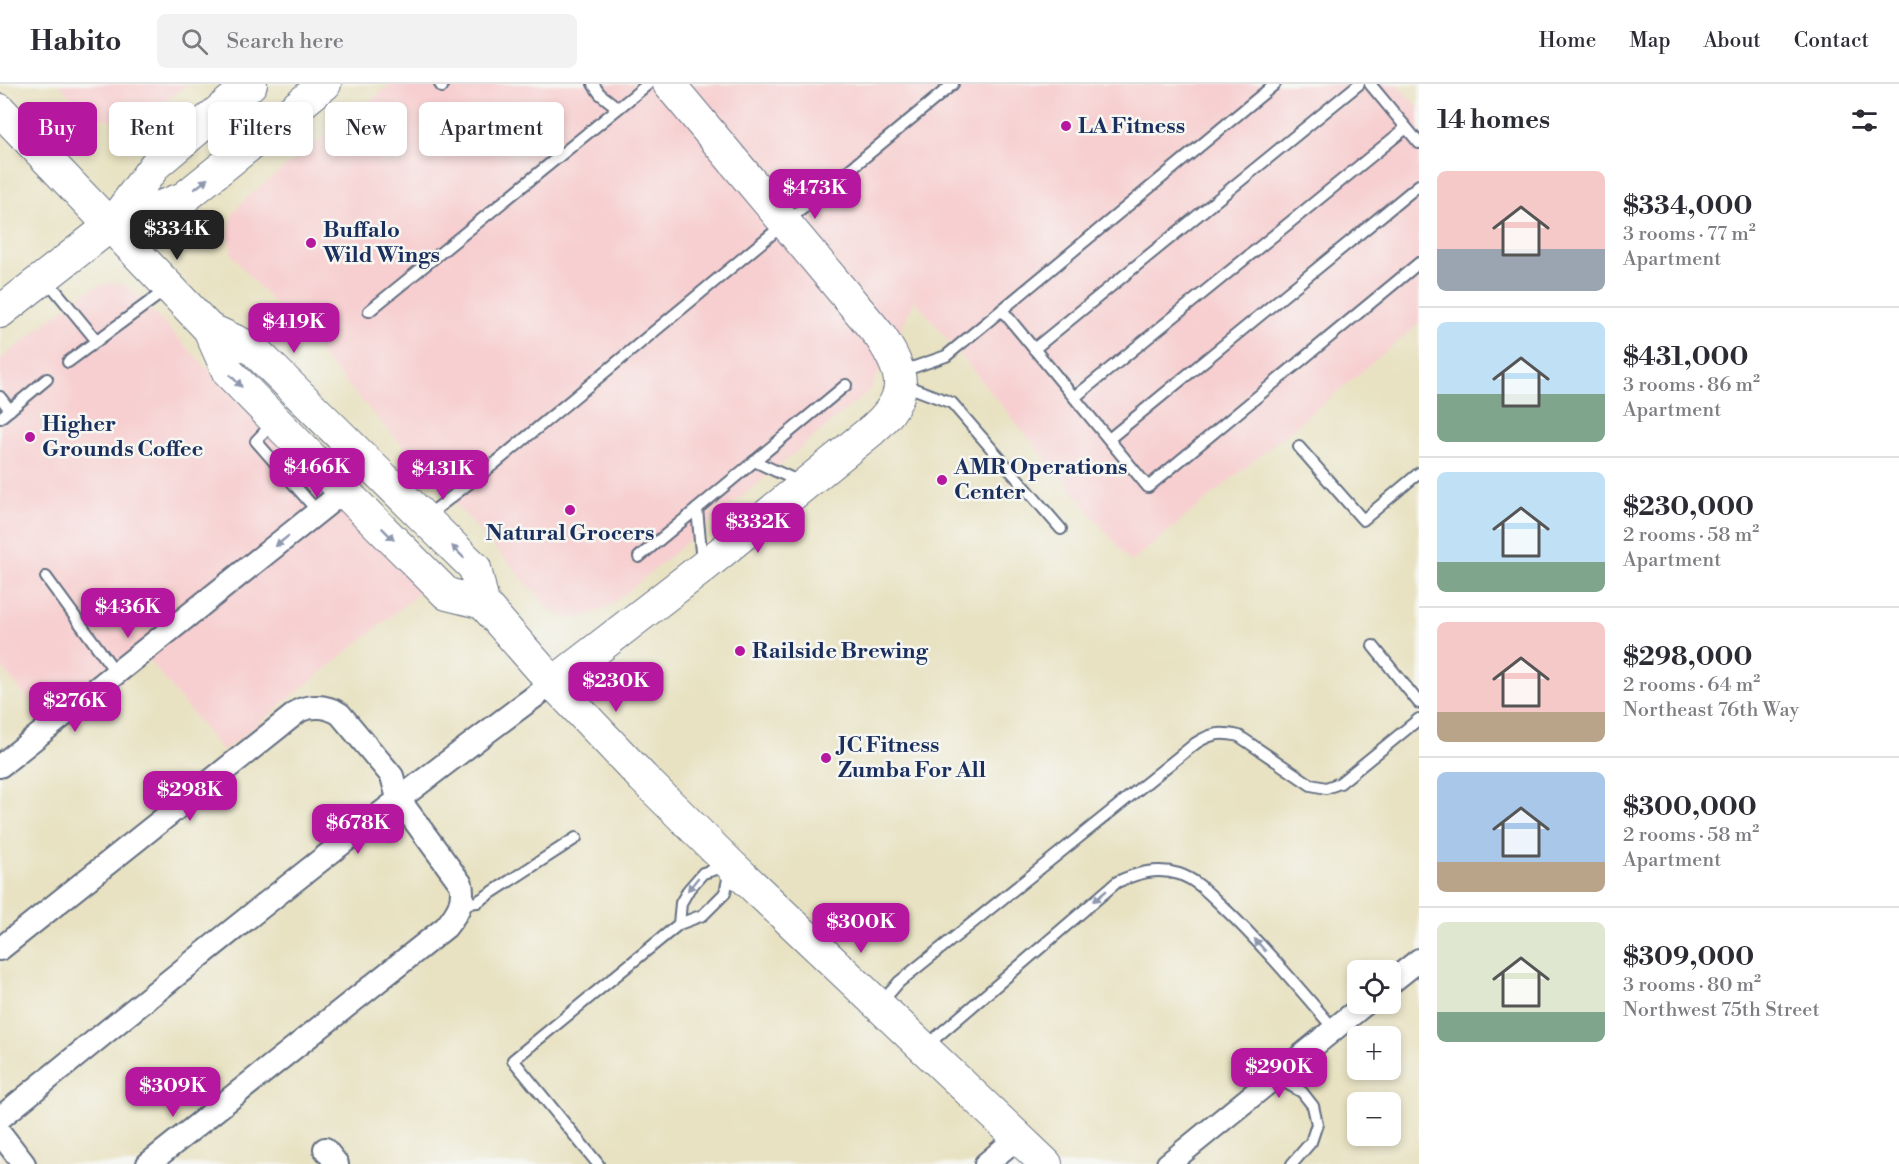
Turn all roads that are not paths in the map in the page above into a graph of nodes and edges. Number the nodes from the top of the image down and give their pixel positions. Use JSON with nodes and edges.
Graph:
{"nodes":[{"id":1,"x":251,"y":84,"type":"edge"},
{"id":2,"x":325,"y":84,"type":"edge"},
{"id":3,"x":593,"y":84,"type":"edge"},
{"id":4,"x":648,"y":84,"type":"edge"},
{"id":5,"x":669,"y":84,"type":"edge"},
{"id":6,"x":953,"y":84,"type":"edge"},
{"id":7,"x":1275,"y":84,"type":"edge"},
{"id":8,"x":1359,"y":84,"type":"edge"},
{"id":9,"x":1370,"y":84,"type":"edge"},
{"id":10,"x":618,"y":108,"type":"junction"},
{"id":11,"x":0,"y":110,"type":"edge"},
{"id":12,"x":1406,"y":128,"type":"junction"},
{"id":13,"x":1419,"y":143,"type":"edge"},
{"id":14,"x":1419,"y":185,"type":"edge"},
{"id":15,"x":785,"y":223,"type":"junction"},
{"id":16,"x":110,"y":226,"type":"junction"},
{"id":17,"x":1419,"y":263,"type":"edge"},
{"id":18,"x":45,"y":277,"type":"junction"},
{"id":19,"x":168,"y":288,"type":"junction"},
{"id":20,"x":1002,"y":310,"type":"junction"},
{"id":21,"x":369,"y":311,"type":"dead end"},
{"id":22,"x":0,"y":312,"type":"edge"},
{"id":23,"x":209,"y":329,"type":"junction"},
{"id":24,"x":97,"y":341,"type":"junction"},
{"id":25,"x":1034,"y":349,"type":"junction"},
{"id":26,"x":68,"y":362,"type":"dead end"},
{"id":27,"x":900,"y":378,"type":"junction"},
{"id":28,"x":47,"y":380,"type":"dead end"},
{"id":29,"x":846,"y":385,"type":"dead end"},
{"id":30,"x":0,"y":397,"type":"edge"},
{"id":31,"x":1075,"y":398,"type":"junction"},
{"id":32,"x":10,"y":410,"type":"junction"},
{"id":33,"x":0,"y":418,"type":"edge"},
{"id":34,"x":275,"y":421,"type":"junction"},
{"id":35,"x":1109,"y":439,"type":"junction"},
{"id":36,"x":1299,"y":447,"type":"dead end"},
{"id":37,"x":754,"y":461,"type":"junction"},
{"id":38,"x":1419,"y":473,"type":"edge"},
{"id":39,"x":804,"y":484,"type":"junction"},
{"id":40,"x":344,"y":491,"type":"junction"},
{"id":41,"x":697,"y":509,"type":"junction"},
{"id":42,"x":318,"y":512,"type":"junction"},
{"id":43,"x":424,"y":518,"type":"junction"},
{"id":44,"x":1061,"y":529,"type":"dead end"},
{"id":45,"x":639,"y":557,"type":"dead end"},
{"id":46,"x":702,"y":567,"type":"junction"},
{"id":47,"x":46,"y":577,"type":"dead end"},
{"id":48,"x":483,"y":603,"type":"junction"},
{"id":49,"x":1373,"y":646,"type":"dead end"},
{"id":50,"x":117,"y":674,"type":"junction"},
{"id":51,"x":553,"y":683,"type":"junction"},
{"id":52,"x":1419,"y":703,"type":"edge"},
{"id":53,"x":1419,"y":719,"type":"edge"},
{"id":54,"x":4,"y":763,"type":"edge"},
{"id":55,"x":398,"y":798,"type":"junction"},
{"id":56,"x":576,"y":838,"type":"dead end"},
{"id":57,"x":731,"y":866,"type":"junction"},
{"id":58,"x":461,"y":904,"type":"junction"},
{"id":59,"x":678,"y":924,"type":"junction"},
{"id":60,"x":0,"y":949,"type":"edge"},
{"id":61,"x":1419,"y":960,"type":"edge"},
{"id":62,"x":1401,"y":974,"type":"edge"},
{"id":63,"x":879,"y":1005,"type":"junction"},
{"id":64,"x":1353,"y":1014,"type":"edge"},
{"id":65,"x":1334,"y":1029,"type":"junction"},
{"id":66,"x":923,"y":1048,"type":"junction"},
{"id":67,"x":1275,"y":1077,"type":"junction"},
{"id":68,"x":0,"y":1118,"type":"edge"},
{"id":69,"x":0,"y":1133,"type":"edge"},
{"id":70,"x":1018,"y":1137,"type":"junction"},
{"id":71,"x":24,"y":1164,"type":"edge"},
{"id":72,"x":148,"y":1164,"type":"edge"},
{"id":73,"x":598,"y":1164,"type":"edge"},
{"id":74,"x":986,"y":1164,"type":"edge"},
{"id":75,"x":1046,"y":1164,"type":"edge"},
{"id":76,"x":1167,"y":1164,"type":"edge"},
{"id":77,"x":1292,"y":1164,"type":"edge"}],
"edges":[{"from":1,"to":16,"type":"main road"},
{"from":16,"to":2,"type":"main road","one_way":true},
{"from":3,"to":10,"type":"lane"},
{"from":4,"to":10,"type":"lane"},
{"from":5,"to":15,"type":"main road"},
{"from":6,"to":15,"type":"lane"},
{"from":7,"to":20,"type":"lane"},
{"from":8,"to":25,"type":"lane"},
{"from":9,"to":12,"type":"lane"},
{"from":10,"to":21,"type":"lane"},
{"from":11,"to":16,"type":"main road"},
{"from":12,"to":13,"type":"lane"},
{"from":12,"to":31,"type":"lane"},
{"from":14,"to":35,"type":"lane"},
{"from":15,"to":27,"type":"main road"},
{"from":15,"to":43,"type":"lane"},
{"from":16,"to":18,"type":"main road"},
{"from":16,"to":19,"type":"main road"},
{"from":17,"to":35,"type":"lane"},
{"from":18,"to":22,"type":"main road"},
{"from":18,"to":24,"type":"lane"},
{"from":19,"to":23,"type":"main road"},
{"from":19,"to":24,"type":"lane"},
{"from":20,"to":25,"type":"lane"},
{"from":20,"to":27,"type":"lane"},
{"from":23,"to":34,"type":"main road","one_way":true},
{"from":23,"to":43,"type":"main road"},
{"from":24,"to":26,"type":"lane"},
{"from":25,"to":31,"type":"lane"},
{"from":27,"to":39,"type":"main road"},
{"from":27,"to":44,"type":"lane"},
{"from":28,"to":32,"type":"lane"},
{"from":29,"to":37,"type":"lane"},
{"from":30,"to":32,"type":"lane"},
{"from":31,"to":35,"type":"lane"},
{"from":32,"to":33,"type":"lane"},
{"from":34,"to":40,"type":"main road"},
{"from":34,"to":42,"type":"lane"},
{"from":36,"to":38,"type":"lane"},
{"from":37,"to":39,"type":"lane"},
{"from":37,"to":41,"type":"lane"},
{"from":39,"to":46,"type":"main road"},
{"from":40,"to":42,"type":"street"},
{"from":40,"to":48,"type":"main road","one_way":true},
{"from":41,"to":45,"type":"lane"},
{"from":41,"to":46,"type":"lane"},
{"from":42,"to":50,"type":"street","one_way":true},
{"from":48,"to":43,"type":"main road","one_way":true},
{"from":46,"to":51,"type":"main road"},
{"from":47,"to":50,"type":"lane"},
{"from":48,"to":51,"type":"main road"},
{"from":49,"to":52,"type":"lane"},
{"from":50,"to":54,"type":"street"},
{"from":51,"to":55,"type":"street"},
{"from":51,"to":57,"type":"main road"},
{"from":53,"to":63,"type":"lane"},
{"from":55,"to":58,"type":"street"},
{"from":55,"to":60,"type":"street"},
{"from":55,"to":68,"type":"street"},
{"from":56,"to":58,"type":"lane"},
{"from":57,"to":59,"type":"lane"},
{"from":57,"to":59,"type":"lane","one_way":true},
{"from":57,"to":63,"type":"main road"},
{"from":58,"to":72,"type":"street"},
{"from":59,"to":73,"type":"lane"},
{"from":61,"to":62,"type":"street"},
{"from":63,"to":66,"type":"main road"},
{"from":64,"to":65,"type":"street"},
{"from":65,"to":66,"type":"lane","one_way":true},
{"from":65,"to":67,"type":"street"},
{"from":66,"to":70,"type":"main road"},
{"from":67,"to":76,"type":"street"},
{"from":67,"to":77,"type":"lane"},
{"from":69,"to":71,"type":"street"},
{"from":70,"to":74,"type":"street"},
{"from":70,"to":75,"type":"main road"}]}
